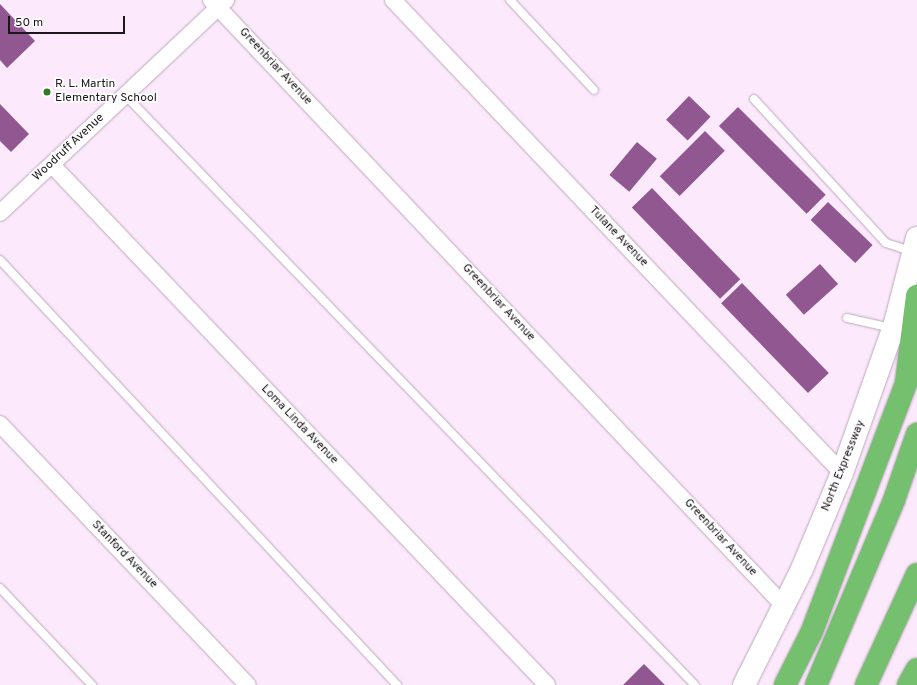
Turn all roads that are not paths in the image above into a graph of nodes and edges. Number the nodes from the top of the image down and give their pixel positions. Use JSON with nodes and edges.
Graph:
{"nodes":[{"id":1,"x":393,"y":0,"type":"edge"},
{"id":2,"x":510,"y":0,"type":"edge"},
{"id":3,"x":218,"y":2,"type":"edge"},
{"id":4,"x":594,"y":90,"type":"dead end"},
{"id":5,"x":125,"y":95,"type":"junction"},
{"id":6,"x":754,"y":99,"type":"dead end"},
{"id":7,"x":52,"y":164,"type":"junction"},
{"id":8,"x":0,"y":213,"type":"edge"},
{"id":9,"x":915,"y":245,"type":"edge"},
{"id":10,"x":0,"y":260,"type":"edge"},
{"id":11,"x":917,"y":296,"type":"edge"},
{"id":12,"x":847,"y":318,"type":"dead end"},
{"id":13,"x":893,"y":328,"type":"junction"},
{"id":14,"x":0,"y":424,"type":"edge"},
{"id":15,"x":917,"y":434,"type":"edge"},
{"id":16,"x":842,"y":473,"type":"junction"},
{"id":17,"x":917,"y":574,"type":"edge"},
{"id":18,"x":0,"y":588,"type":"edge"},
{"id":19,"x":784,"y":606,"type":"junction"},
{"id":20,"x":917,"y":669,"type":"edge"},
{"id":21,"x":92,"y":685,"type":"edge"},
{"id":22,"x":248,"y":685,"type":"edge"},
{"id":23,"x":397,"y":685,"type":"edge"},
{"id":24,"x":547,"y":685,"type":"edge"},
{"id":25,"x":695,"y":685,"type":"edge"},
{"id":26,"x":744,"y":685,"type":"edge"},
{"id":27,"x":785,"y":685,"type":"edge"},
{"id":28,"x":816,"y":685,"type":"edge"},
{"id":29,"x":866,"y":685,"type":"edge"},
{"id":30,"x":908,"y":685,"type":"edge"}],
"edges":[{"from":1,"to":16,"type":"street","name":"Tulane Avenue"},
{"from":2,"to":4,"type":"lane"},
{"from":3,"to":5,"type":"street","name":"Woodruff Avenue"},
{"from":3,"to":19,"type":"street","name":"Greenbriar Avenue"},
{"from":5,"to":7,"type":"street","name":"Woodruff Avenue"},
{"from":5,"to":25,"type":"lane"},
{"from":6,"to":9,"type":"lane"},
{"from":7,"to":8,"type":"street","name":"Woodruff Avenue"},
{"from":7,"to":24,"type":"street","name":"Loma Linda Avenue"},
{"from":9,"to":13,"type":"main road","name":"North Expressway"},
{"from":10,"to":23,"type":"lane"},
{"from":11,"to":27,"type":"highway"},
{"from":12,"to":13,"type":"lane"},
{"from":13,"to":16,"type":"main road","name":"North Expressway"},
{"from":14,"to":22,"type":"street","name":"Stanford Avenue"},
{"from":15,"to":28,"type":"highway"},
{"from":16,"to":19,"type":"main road","name":"North Expressway"},
{"from":17,"to":29,"type":"highway"},
{"from":18,"to":21,"type":"lane"},
{"from":19,"to":26,"type":"main road","name":"North Expressway"},
{"from":20,"to":30,"type":"highway"}]}
